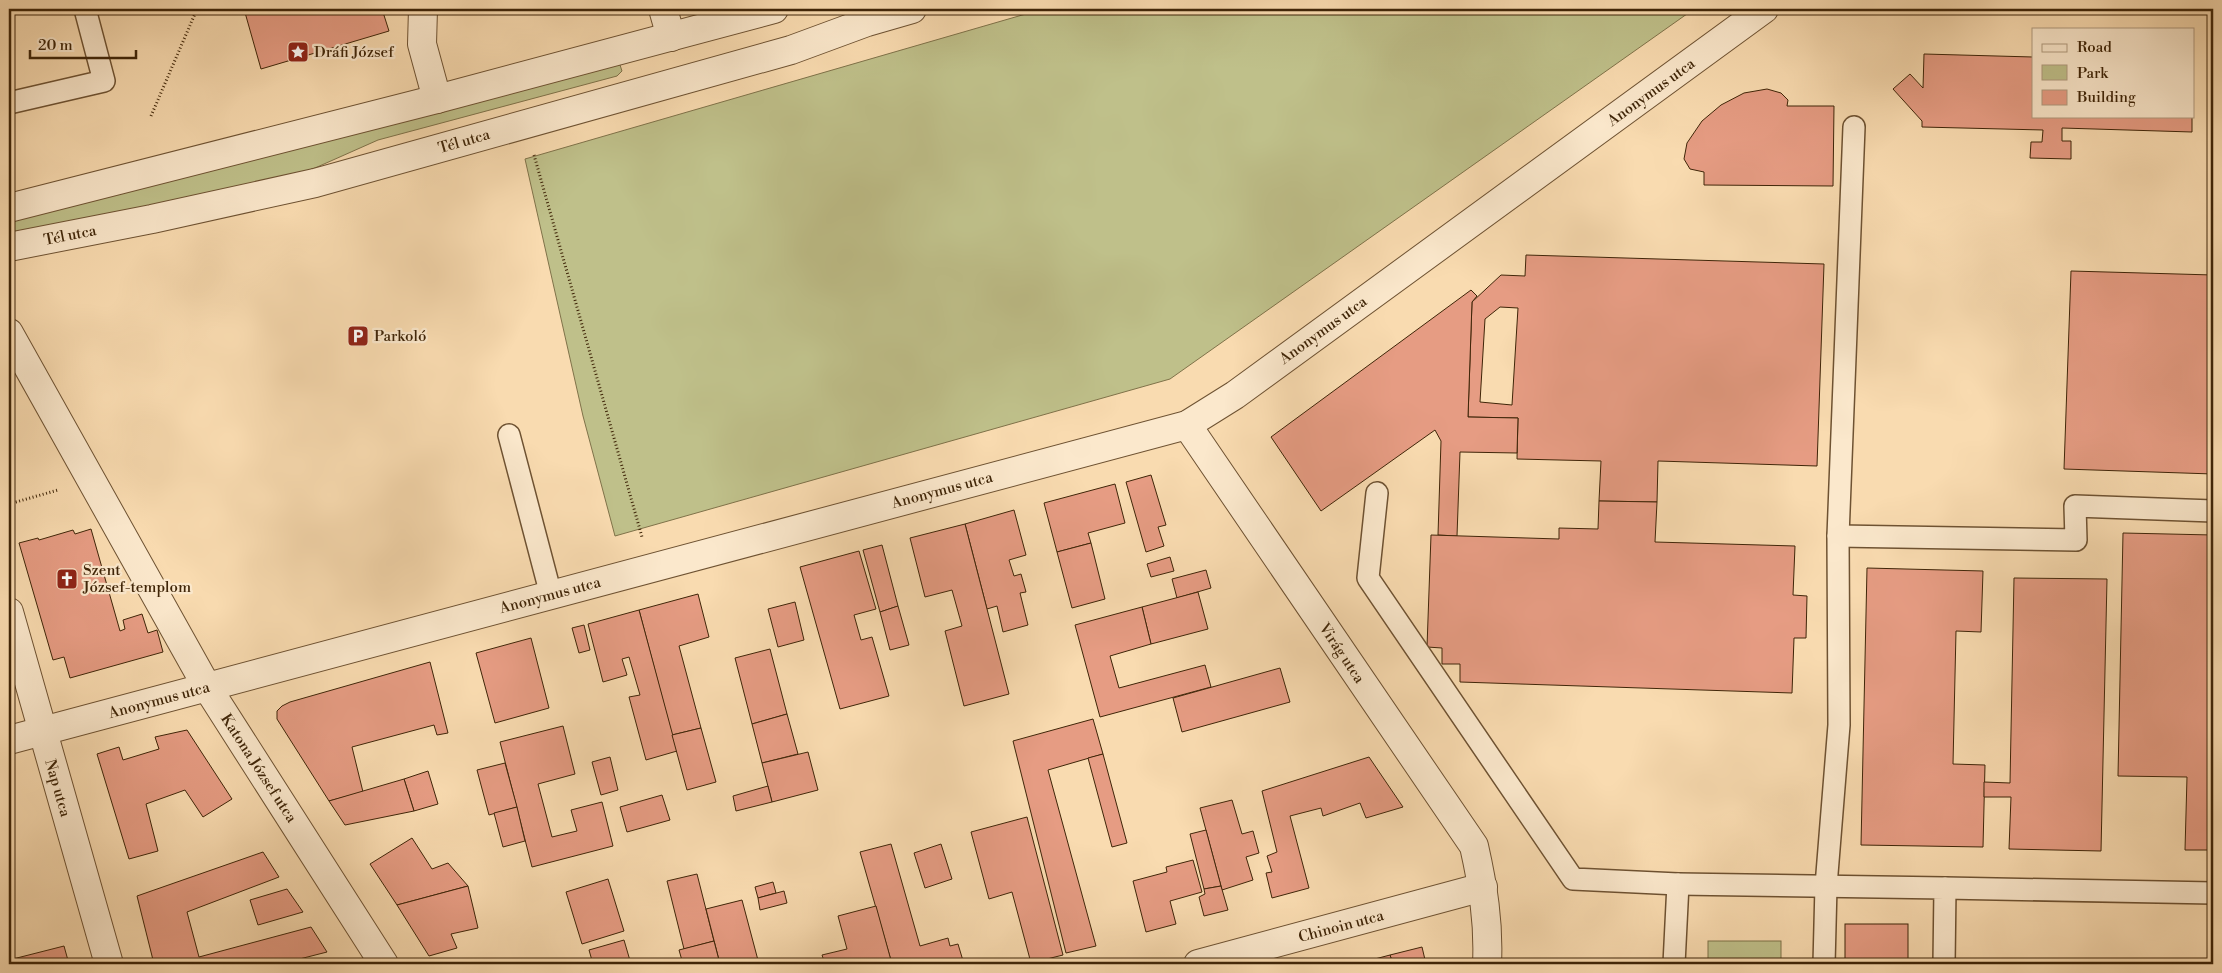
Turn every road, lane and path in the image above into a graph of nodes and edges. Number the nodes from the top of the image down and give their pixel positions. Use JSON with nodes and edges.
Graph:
{"nodes":[{"id":1,"x":85,"y":9,"type":"edge"},
{"id":2,"x":197,"y":9,"type":"edge"},
{"id":3,"x":423,"y":9,"type":"edge"},
{"id":4,"x":663,"y":9,"type":"edge"},
{"id":5,"x":774,"y":9,"type":"edge"},
{"id":6,"x":912,"y":9,"type":"edge"},
{"id":7,"x":1764,"y":9,"type":"edge"},
{"id":8,"x":670,"y":36,"type":"junction"},
{"id":9,"x":682,"y":79,"type":"junction"},
{"id":10,"x":437,"y":99,"type":"junction"},
{"id":11,"x":9,"y":103,"type":"edge"},
{"id":12,"x":151,"y":116,"type":"dead end"},
{"id":13,"x":1854,"y":127,"type":"dead end"},
{"id":14,"x":533,"y":150,"type":"dead end"},
{"id":15,"x":9,"y":208,"type":"edge"},
{"id":16,"x":9,"y":247,"type":"edge"},
{"id":17,"x":9,"y":333,"type":"edge"},
{"id":18,"x":1188,"y":425,"type":"junction"},
{"id":19,"x":509,"y":435,"type":"dead end"},
{"id":20,"x":92,"y":480,"type":"junction"},
{"id":21,"x":1377,"y":493,"type":"dead end"},
{"id":22,"x":9,"y":504,"type":"edge"},
{"id":23,"x":2213,"y":511,"type":"edge"},
{"id":24,"x":1838,"y":536,"type":"junction"},
{"id":25,"x":650,"y":567,"type":"junction"},
{"id":26,"x":551,"y":594,"type":"junction"},
{"id":27,"x":9,"y":612,"type":"edge"},
{"id":28,"x":207,"y":687,"type":"junction"},
{"id":29,"x":42,"y":732,"type":"junction"},
{"id":30,"x":9,"y":740,"type":"edge"},
{"id":31,"x":1678,"y":884,"type":"junction"},
{"id":32,"x":1826,"y":886,"type":"junction"},
{"id":33,"x":1483,"y":887,"type":"junction"},
{"id":34,"x":1945,"y":888,"type":"junction"},
{"id":35,"x":2213,"y":893,"type":"edge"},
{"id":36,"x":109,"y":964,"type":"edge"},
{"id":37,"x":384,"y":964,"type":"edge"},
{"id":38,"x":1198,"y":964,"type":"edge"},
{"id":39,"x":1487,"y":964,"type":"edge"},
{"id":40,"x":1674,"y":964,"type":"edge"},
{"id":41,"x":1824,"y":964,"type":"edge"},
{"id":42,"x":1944,"y":964,"type":"edge"}],
"edges":[{"from":1,"to":11,"type":"lane"},
{"from":2,"to":12,"type":"path"},
{"from":3,"to":10,"type":"street"},
{"from":4,"to":8,"type":"street"},
{"from":5,"to":8,"type":"street"},
{"from":6,"to":9,"type":"street","name":"Tél utca"},
{"from":7,"to":18,"type":"street","name":"Anonymus utca"},
{"from":8,"to":9,"type":"street"},
{"from":8,"to":10,"type":"street"},
{"from":9,"to":16,"type":"street","name":"Tél utca"},
{"from":10,"to":15,"type":"street"},
{"from":13,"to":24,"type":"lane"},
{"from":14,"to":25,"type":"path"},
{"from":17,"to":20,"type":"street","name":"Katona József utca"},
{"from":18,"to":25,"type":"street","name":"Anonymus utca"},
{"from":18,"to":33,"type":"street","name":"Virág utca"},
{"from":19,"to":26,"type":"lane"},
{"from":20,"to":22,"type":"path"},
{"from":20,"to":28,"type":"street","name":"Katona József utca"},
{"from":21,"to":31,"type":"lane"},
{"from":23,"to":24,"type":"lane"},
{"from":24,"to":32,"type":"lane"},
{"from":25,"to":26,"type":"street","name":"Anonymus utca"},
{"from":26,"to":28,"type":"street","name":"Anonymus utca"},
{"from":27,"to":29,"type":"street","name":"Nap utca"},
{"from":28,"to":29,"type":"street","name":"Anonymus utca"},
{"from":28,"to":37,"type":"street","name":"Katona József utca"},
{"from":29,"to":30,"type":"street","name":"Anonymus utca"},
{"from":29,"to":36,"type":"street","name":"Nap utca"},
{"from":31,"to":32,"type":"lane"},
{"from":31,"to":40,"type":"lane"},
{"from":32,"to":34,"type":"lane"},
{"from":32,"to":41,"type":"lane"},
{"from":33,"to":38,"type":"street","name":"Chinoin utca"},
{"from":33,"to":39,"type":"street","name":"Virág utca"},
{"from":34,"to":35,"type":"lane"},
{"from":34,"to":42,"type":"lane"}]}
